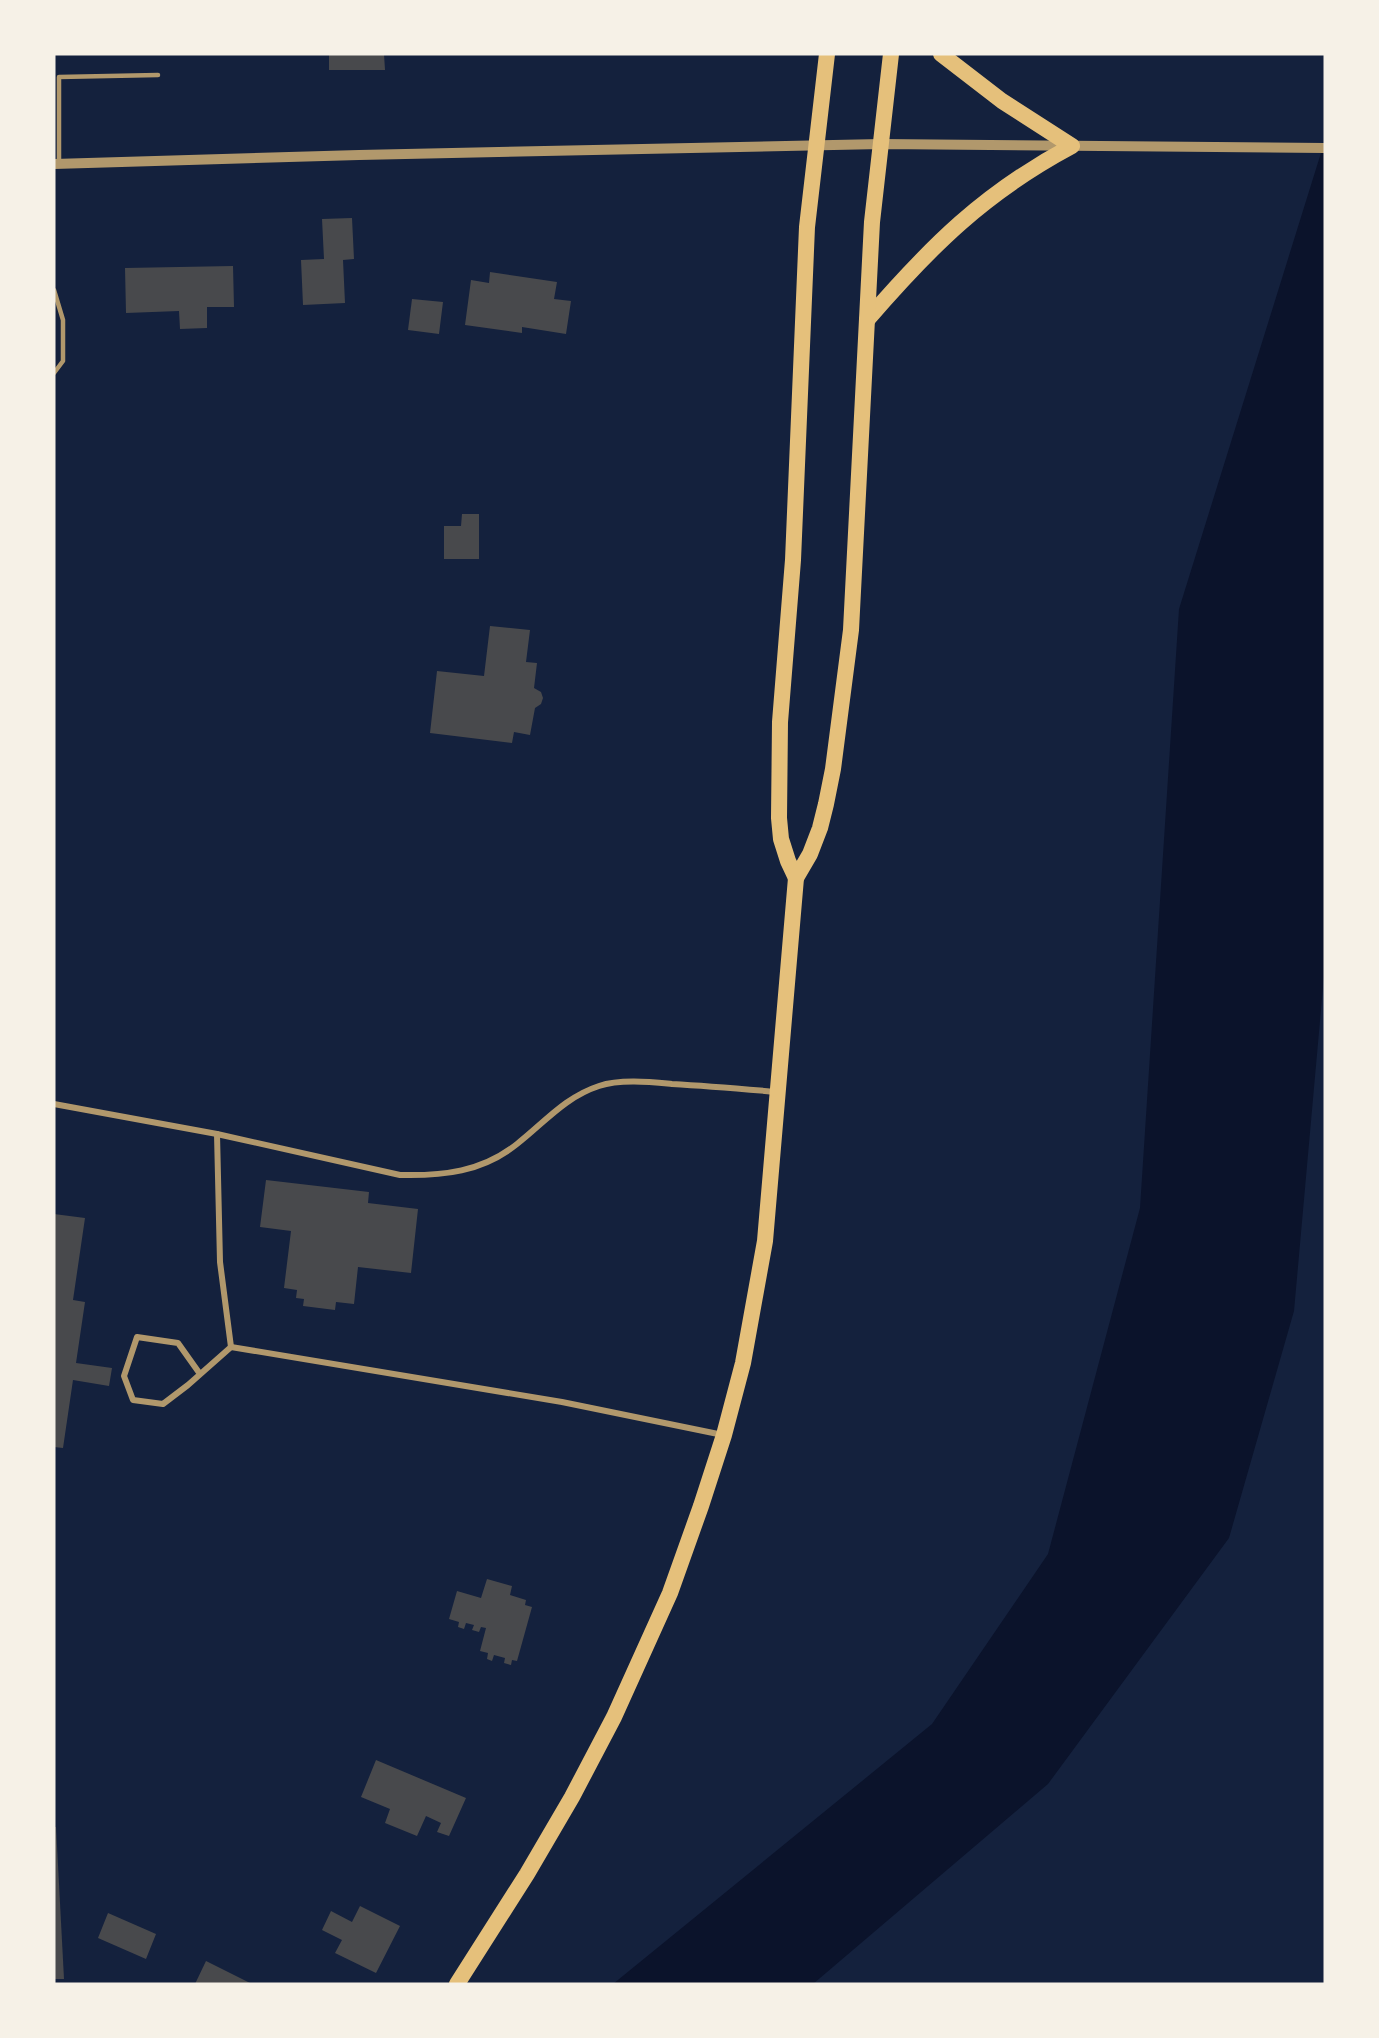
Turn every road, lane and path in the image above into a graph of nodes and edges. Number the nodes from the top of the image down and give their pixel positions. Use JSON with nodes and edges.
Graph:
{"nodes":[{"id":1,"x":827,"y":54,"type":"edge"},
{"id":2,"x":891,"y":54,"type":"edge"},
{"id":3,"x":941,"y":54,"type":"edge"},
{"id":4,"x":158,"y":75,"type":"dead end"},
{"id":5,"x":880,"y":144,"type":"junction"},
{"id":6,"x":816,"y":146,"type":"junction"},
{"id":7,"x":1072,"y":146,"type":"junction"},
{"id":8,"x":1325,"y":148,"type":"edge"},
{"id":9,"x":56,"y":164,"type":"edge"},
{"id":10,"x":54,"y":290,"type":"edge"},
{"id":11,"x":867,"y":320,"type":"junction"},
{"id":12,"x":54,"y":373,"type":"edge"},
{"id":13,"x":796,"y":878,"type":"junction"},
{"id":14,"x":778,"y":1092,"type":"junction"},
{"id":15,"x":54,"y":1104,"type":"edge"},
{"id":16,"x":217,"y":1134,"type":"junction"},
{"id":17,"x":231,"y":1347,"type":"junction"},
{"id":18,"x":200,"y":1374,"type":"junction"},
{"id":19,"x":724,"y":1435,"type":"junction"},
{"id":20,"x":457,"y":1984,"type":"edge"}],
"edges":[{"from":1,"to":6,"type":"highway"},
{"from":2,"to":5,"type":"highway"},
{"from":3,"to":7,"type":"highway"},
{"from":4,"to":9,"type":"lane"},
{"from":5,"to":6,"type":"street"},
{"from":5,"to":7,"type":"street"},
{"from":5,"to":11,"type":"highway"},
{"from":6,"to":9,"type":"street"},
{"from":6,"to":13,"type":"highway"},
{"from":7,"to":8,"type":"street"},
{"from":7,"to":11,"type":"highway"},
{"from":10,"to":12,"type":"lane"},
{"from":11,"to":13,"type":"highway"},
{"from":13,"to":14,"type":"highway"},
{"from":14,"to":16,"type":"street"},
{"from":14,"to":19,"type":"highway"},
{"from":15,"to":16,"type":"street"},
{"from":16,"to":17,"type":"street"},
{"from":17,"to":18,"type":"street"},
{"from":17,"to":19,"type":"street"},
{"from":18,"to":18,"type":"street"},
{"from":19,"to":20,"type":"highway"}]}
